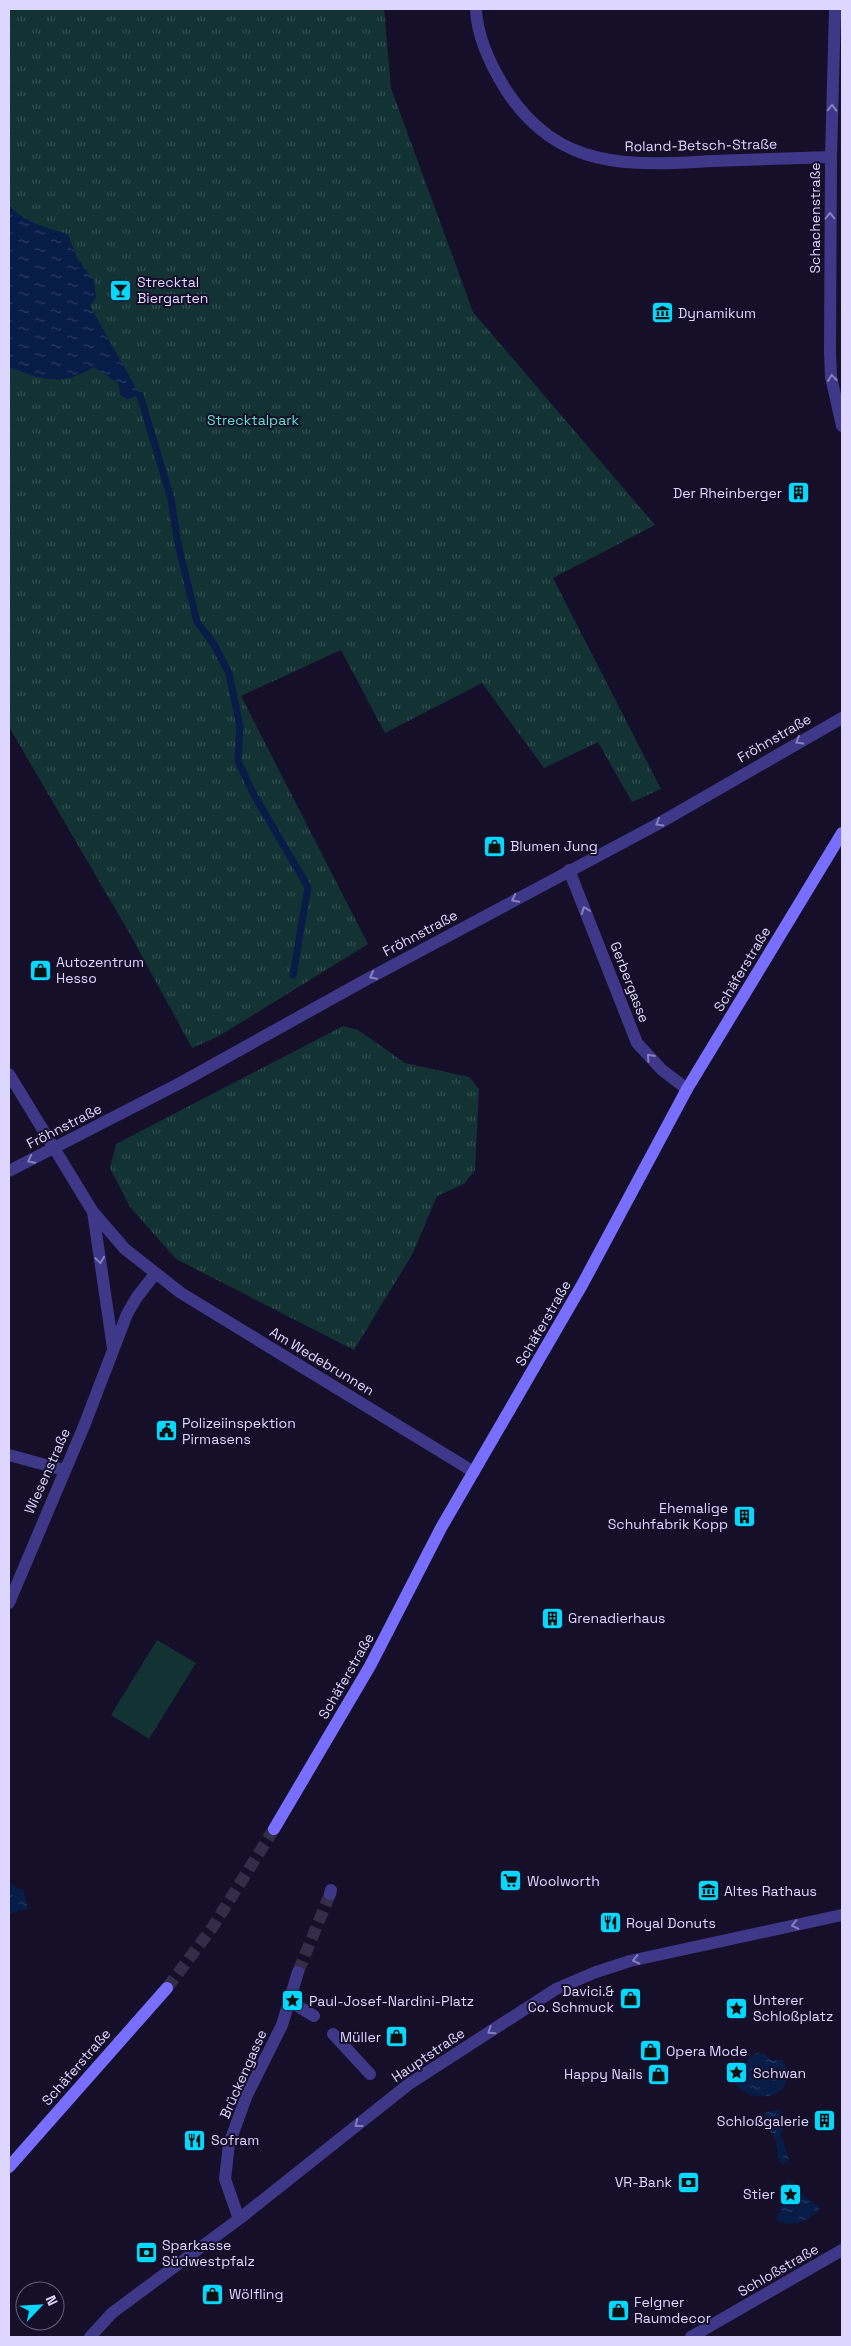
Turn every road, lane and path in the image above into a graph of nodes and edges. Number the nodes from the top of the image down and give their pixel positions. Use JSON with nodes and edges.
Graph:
{"nodes":[{"id":1,"x":476,"y":9,"type":"edge"},
{"id":2,"x":835,"y":9,"type":"edge"},
{"id":3,"x":831,"y":157,"type":"junction"},
{"id":4,"x":842,"y":426,"type":"edge"},
{"id":5,"x":842,"y":718,"type":"edge"},
{"id":6,"x":842,"y":833,"type":"edge"},
{"id":7,"x":569,"y":870,"type":"junction"},
{"id":8,"x":9,"y":1074,"type":"edge"},
{"id":9,"x":687,"y":1089,"type":"junction"},
{"id":10,"x":52,"y":1148,"type":"junction"},
{"id":11,"x":9,"y":1171,"type":"edge"},
{"id":12,"x":93,"y":1212,"type":"junction"},
{"id":13,"x":155,"y":1274,"type":"junction"},
{"id":14,"x":113,"y":1351,"type":"junction"},
{"id":15,"x":9,"y":1455,"type":"edge"},
{"id":16,"x":64,"y":1470,"type":"junction"},
{"id":17,"x":474,"y":1472,"type":"junction"},
{"id":18,"x":9,"y":1603,"type":"edge"},
{"id":19,"x":274,"y":1829,"type":"tunnel mouth"},
{"id":20,"x":842,"y":1915,"type":"edge"},
{"id":21,"x":298,"y":1972,"type":"tunnel mouth"},
{"id":22,"x":167,"y":1988,"type":"tunnel mouth"},
{"id":23,"x":289,"y":2001,"type":"junction"},
{"id":24,"x":314,"y":2016,"type":"dead end"},
{"id":25,"x":333,"y":2034,"type":"dead end"},
{"id":26,"x":370,"y":2074,"type":"dead end"},
{"id":27,"x":9,"y":2167,"type":"edge"},
{"id":28,"x":239,"y":2219,"type":"junction"},
{"id":29,"x":842,"y":2250,"type":"edge"},
{"id":30,"x":90,"y":2337,"type":"edge"},
{"id":31,"x":691,"y":2337,"type":"edge"}],
"edges":[{"from":1,"to":3,"type":"street","name":"Roland-Betsch-Straße"},
{"from":3,"to":2,"type":"street","name":"Schachenstraße","one_way":true},
{"from":4,"to":3,"type":"street","name":"Schachenstraße","one_way":true},
{"from":5,"to":7,"type":"street","name":"Fröhnstraße","one_way":true},
{"from":6,"to":9,"type":"main road","name":"Schäferstraße"},
{"from":9,"to":7,"type":"street","name":"Gerbergasse","one_way":true},
{"from":7,"to":10,"type":"street","name":"Fröhnstraße","one_way":true},
{"from":8,"to":10,"type":"street"},
{"from":9,"to":17,"type":"main road","name":"Schäferstraße"},
{"from":10,"to":11,"type":"street","name":"Fröhnstraße","one_way":true},
{"from":10,"to":12,"type":"street"},
{"from":12,"to":13,"type":"street"},
{"from":12,"to":14,"type":"street","one_way":true},
{"from":13,"to":14,"type":"street","name":"Wiesenstraße"},
{"from":13,"to":17,"type":"street","name":"Am Wedebrunnen"},
{"from":14,"to":16,"type":"street","name":"Wiesenstraße"},
{"from":15,"to":16,"type":"street"},
{"from":16,"to":18,"type":"street","name":"Wiesenstraße"},
{"from":17,"to":19,"type":"main road","name":"Schäferstraße"},
{"from":20,"to":28,"type":"street","name":"Hauptstraße","one_way":true},
{"from":21,"to":23,"type":"street","name":"Brückengasse"},
{"from":22,"to":27,"type":"main road","name":"Schäferstraße"},
{"from":23,"to":24,"type":"street"},
{"from":23,"to":28,"type":"street","name":"Brückengasse"},
{"from":25,"to":26,"type":"street"},
{"from":28,"to":30,"type":"street","name":"Hauptstraße"},
{"from":29,"to":31,"type":"street","name":"Schloßstraße"}]}
